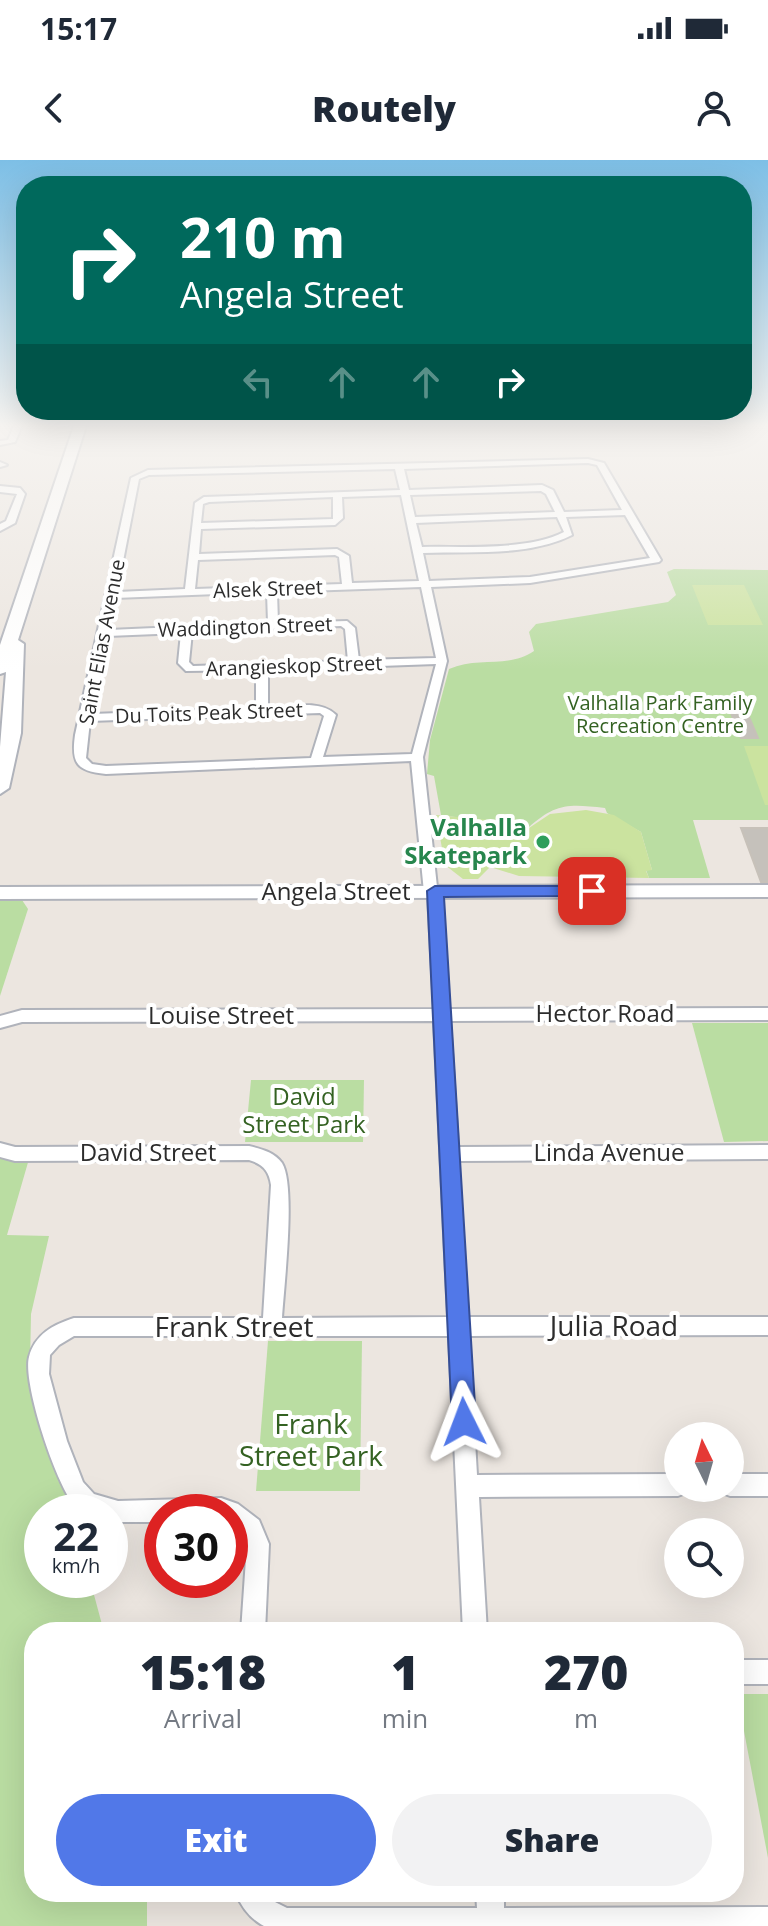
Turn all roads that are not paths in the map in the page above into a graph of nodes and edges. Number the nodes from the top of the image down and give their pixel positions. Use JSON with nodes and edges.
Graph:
{"nodes":[{"id":1,"x":17,"y":505,"type":"edge"},
{"id":2,"x":55,"y":505,"type":"edge"},
{"id":3,"x":131,"y":505,"type":"edge"},
{"id":4,"x":199,"y":505,"type":"edge"},
{"id":5,"x":338,"y":505,"type":"edge"},
{"id":6,"x":408,"y":505,"type":"edge"},
{"id":7,"x":556,"y":505,"type":"edge"},
{"id":8,"x":625,"y":505,"type":"edge"},
{"id":9,"x":629,"y":512,"type":"junction"},
{"id":10,"x":561,"y":515,"type":"junction"},
{"id":11,"x":411,"y":520,"type":"junction"},
{"id":12,"x":196,"y":526,"type":"junction"},
{"id":13,"x":0,"y":528,"type":"edge"},
{"id":14,"x":417,"y":550,"type":"junction"},
{"id":15,"x":194,"y":557,"type":"junction"},
{"id":16,"x":656,"y":560,"type":"joint"},
{"id":17,"x":425,"y":583,"type":"junction"},
{"id":18,"x":347,"y":586,"type":"junction"},
{"id":19,"x":272,"y":589,"type":"junction"},
{"id":20,"x":190,"y":592,"type":"junction"},
{"id":21,"x":111,"y":595,"type":"junction"},
{"id":22,"x":273,"y":626,"type":"junction"},
{"id":23,"x":15,"y":629,"type":"junction"},
{"id":24,"x":187,"y":630,"type":"junction"},
{"id":25,"x":103,"y":633,"type":"junction"},
{"id":26,"x":442,"y":661,"type":"junction"},
{"id":27,"x":354,"y":663,"type":"junction"},
{"id":28,"x":262,"y":667,"type":"junction"},
{"id":29,"x":0,"y":669,"type":"edge"},
{"id":30,"x":262,"y":711,"type":"junction"},
{"id":31,"x":86,"y":718,"type":"junction"},
{"id":32,"x":417,"y":757,"type":"junction"},
{"id":33,"x":316,"y":761,"type":"junction"},
{"id":34,"x":0,"y":788,"type":"edge"},
{"id":35,"x":768,"y":891,"type":"edge"},
{"id":36,"x":433,"y":892,"type":"junction"},
{"id":37,"x":0,"y":893,"type":"edge"},
{"id":38,"x":768,"y":1014,"type":"edge"},
{"id":39,"x":442,"y":1015,"type":"junction"},
{"id":40,"x":0,"y":1022,"type":"edge"},
{"id":41,"x":0,"y":1150,"type":"edge"},
{"id":42,"x":768,"y":1152,"type":"edge"},
{"id":43,"x":450,"y":1154,"type":"junction"},
{"id":44,"x":768,"y":1326,"type":"edge"},
{"id":45,"x":272,"y":1327,"type":"junction"},
{"id":46,"x":459,"y":1327,"type":"junction"},
{"id":47,"x":664,"y":1485,"type":"edge"},
{"id":48,"x":744,"y":1485,"type":"edge"},
{"id":49,"x":768,"y":1485,"type":"edge"},
{"id":50,"x":467,"y":1486,"type":"junction"},
{"id":51,"x":144,"y":1511,"type":"edge"},
{"id":52,"x":248,"y":1526,"type":"edge"},
{"id":53,"x":254,"y":1622,"type":"edge"},
{"id":54,"x":474,"y":1622,"type":"edge"},
{"id":55,"x":744,"y":1672,"type":"edge"},
{"id":56,"x":768,"y":1672,"type":"edge"},
{"id":57,"x":256,"y":1902,"type":"edge"},
{"id":58,"x":490,"y":1902,"type":"edge"},
{"id":59,"x":768,"y":1921,"type":"edge"},
{"id":60,"x":491,"y":1924,"type":"edge"}],
"edges":[{"from":1,"to":13,"type":"street"},
{"from":2,"to":23,"type":"main road"},
{"from":3,"to":21,"type":"street","name":"Saint Elias Avenue"},
{"from":4,"to":12,"type":"street"},
{"from":5,"to":12,"type":"street"},
{"from":6,"to":11,"type":"street"},
{"from":7,"to":10,"type":"street"},
{"from":8,"to":9,"type":"street","name":"Saint Elias Avenue"},
{"from":9,"to":10,"type":"street"},
{"from":9,"to":16,"type":"street","name":"Saint Elias Avenue"},
{"from":10,"to":11,"type":"street"},
{"from":10,"to":14,"type":"street"},
{"from":11,"to":14,"type":"street"},
{"from":12,"to":15,"type":"street"},
{"from":14,"to":17,"type":"street"},
{"from":15,"to":18,"type":"street"},
{"from":15,"to":20,"type":"street"},
{"from":16,"to":17,"type":"street","name":"Alsek Street"},
{"from":17,"to":18,"type":"street","name":"Alsek Street"},
{"from":17,"to":26,"type":"street"},
{"from":18,"to":19,"type":"street","name":"Alsek Street"},
{"from":19,"to":20,"type":"street","name":"Alsek Street"},
{"from":19,"to":22,"type":"street"},
{"from":20,"to":21,"type":"street","name":"Alsek Street"},
{"from":21,"to":25,"type":"street","name":"Saint Elias Avenue"},
{"from":22,"to":24,"type":"street","name":"Waddington Street"},
{"from":22,"to":27,"type":"street","name":"Waddington Street"},
{"from":23,"to":29,"type":"main road"},
{"from":23,"to":34,"type":"main road"},
{"from":24,"to":25,"type":"street","name":"Waddington Street"},
{"from":24,"to":28,"type":"street","name":"Arangieskop Street"},
{"from":25,"to":31,"type":"street","name":"Saint Elias Avenue"},
{"from":26,"to":27,"type":"street","name":"Arangieskop Street"},
{"from":26,"to":32,"type":"street"},
{"from":27,"to":28,"type":"street","name":"Arangieskop Street"},
{"from":28,"to":30,"type":"street"},
{"from":30,"to":31,"type":"street","name":"Du Toits Peak Street"},
{"from":30,"to":33,"type":"street","name":"Du Toits Peak Street"},
{"from":31,"to":33,"type":"street","name":"Saint Elias Avenue"},
{"from":32,"to":33,"type":"street","name":"Saint Elias Avenue"},
{"from":32,"to":36,"type":"street"},
{"from":35,"to":36,"type":"street","name":"Angela Street"},
{"from":36,"to":37,"type":"street","name":"Angela Street"},
{"from":36,"to":39,"type":"street"},
{"from":38,"to":39,"type":"street","name":"Hector Road"},
{"from":39,"to":40,"type":"street","name":"Louise Street"},
{"from":39,"to":43,"type":"street"},
{"from":41,"to":45,"type":"street","name":"David Street"},
{"from":42,"to":43,"type":"street","name":"Linda Avenue"},
{"from":43,"to":46,"type":"street"},
{"from":44,"to":46,"type":"street","name":"Julia Road"},
{"from":45,"to":46,"type":"street","name":"Frank Street"},
{"from":45,"to":51,"type":"street","name":"Frank Street"},
{"from":46,"to":50,"type":"street"},
{"from":47,"to":50,"type":"street"},
{"from":48,"to":49,"type":"street"},
{"from":50,"to":54,"type":"street"},
{"from":52,"to":53,"type":"street"},
{"from":55,"to":56,"type":"street"},
{"from":57,"to":60,"type":"street"},
{"from":58,"to":60,"type":"street"},
{"from":59,"to":60,"type":"street"}]}
